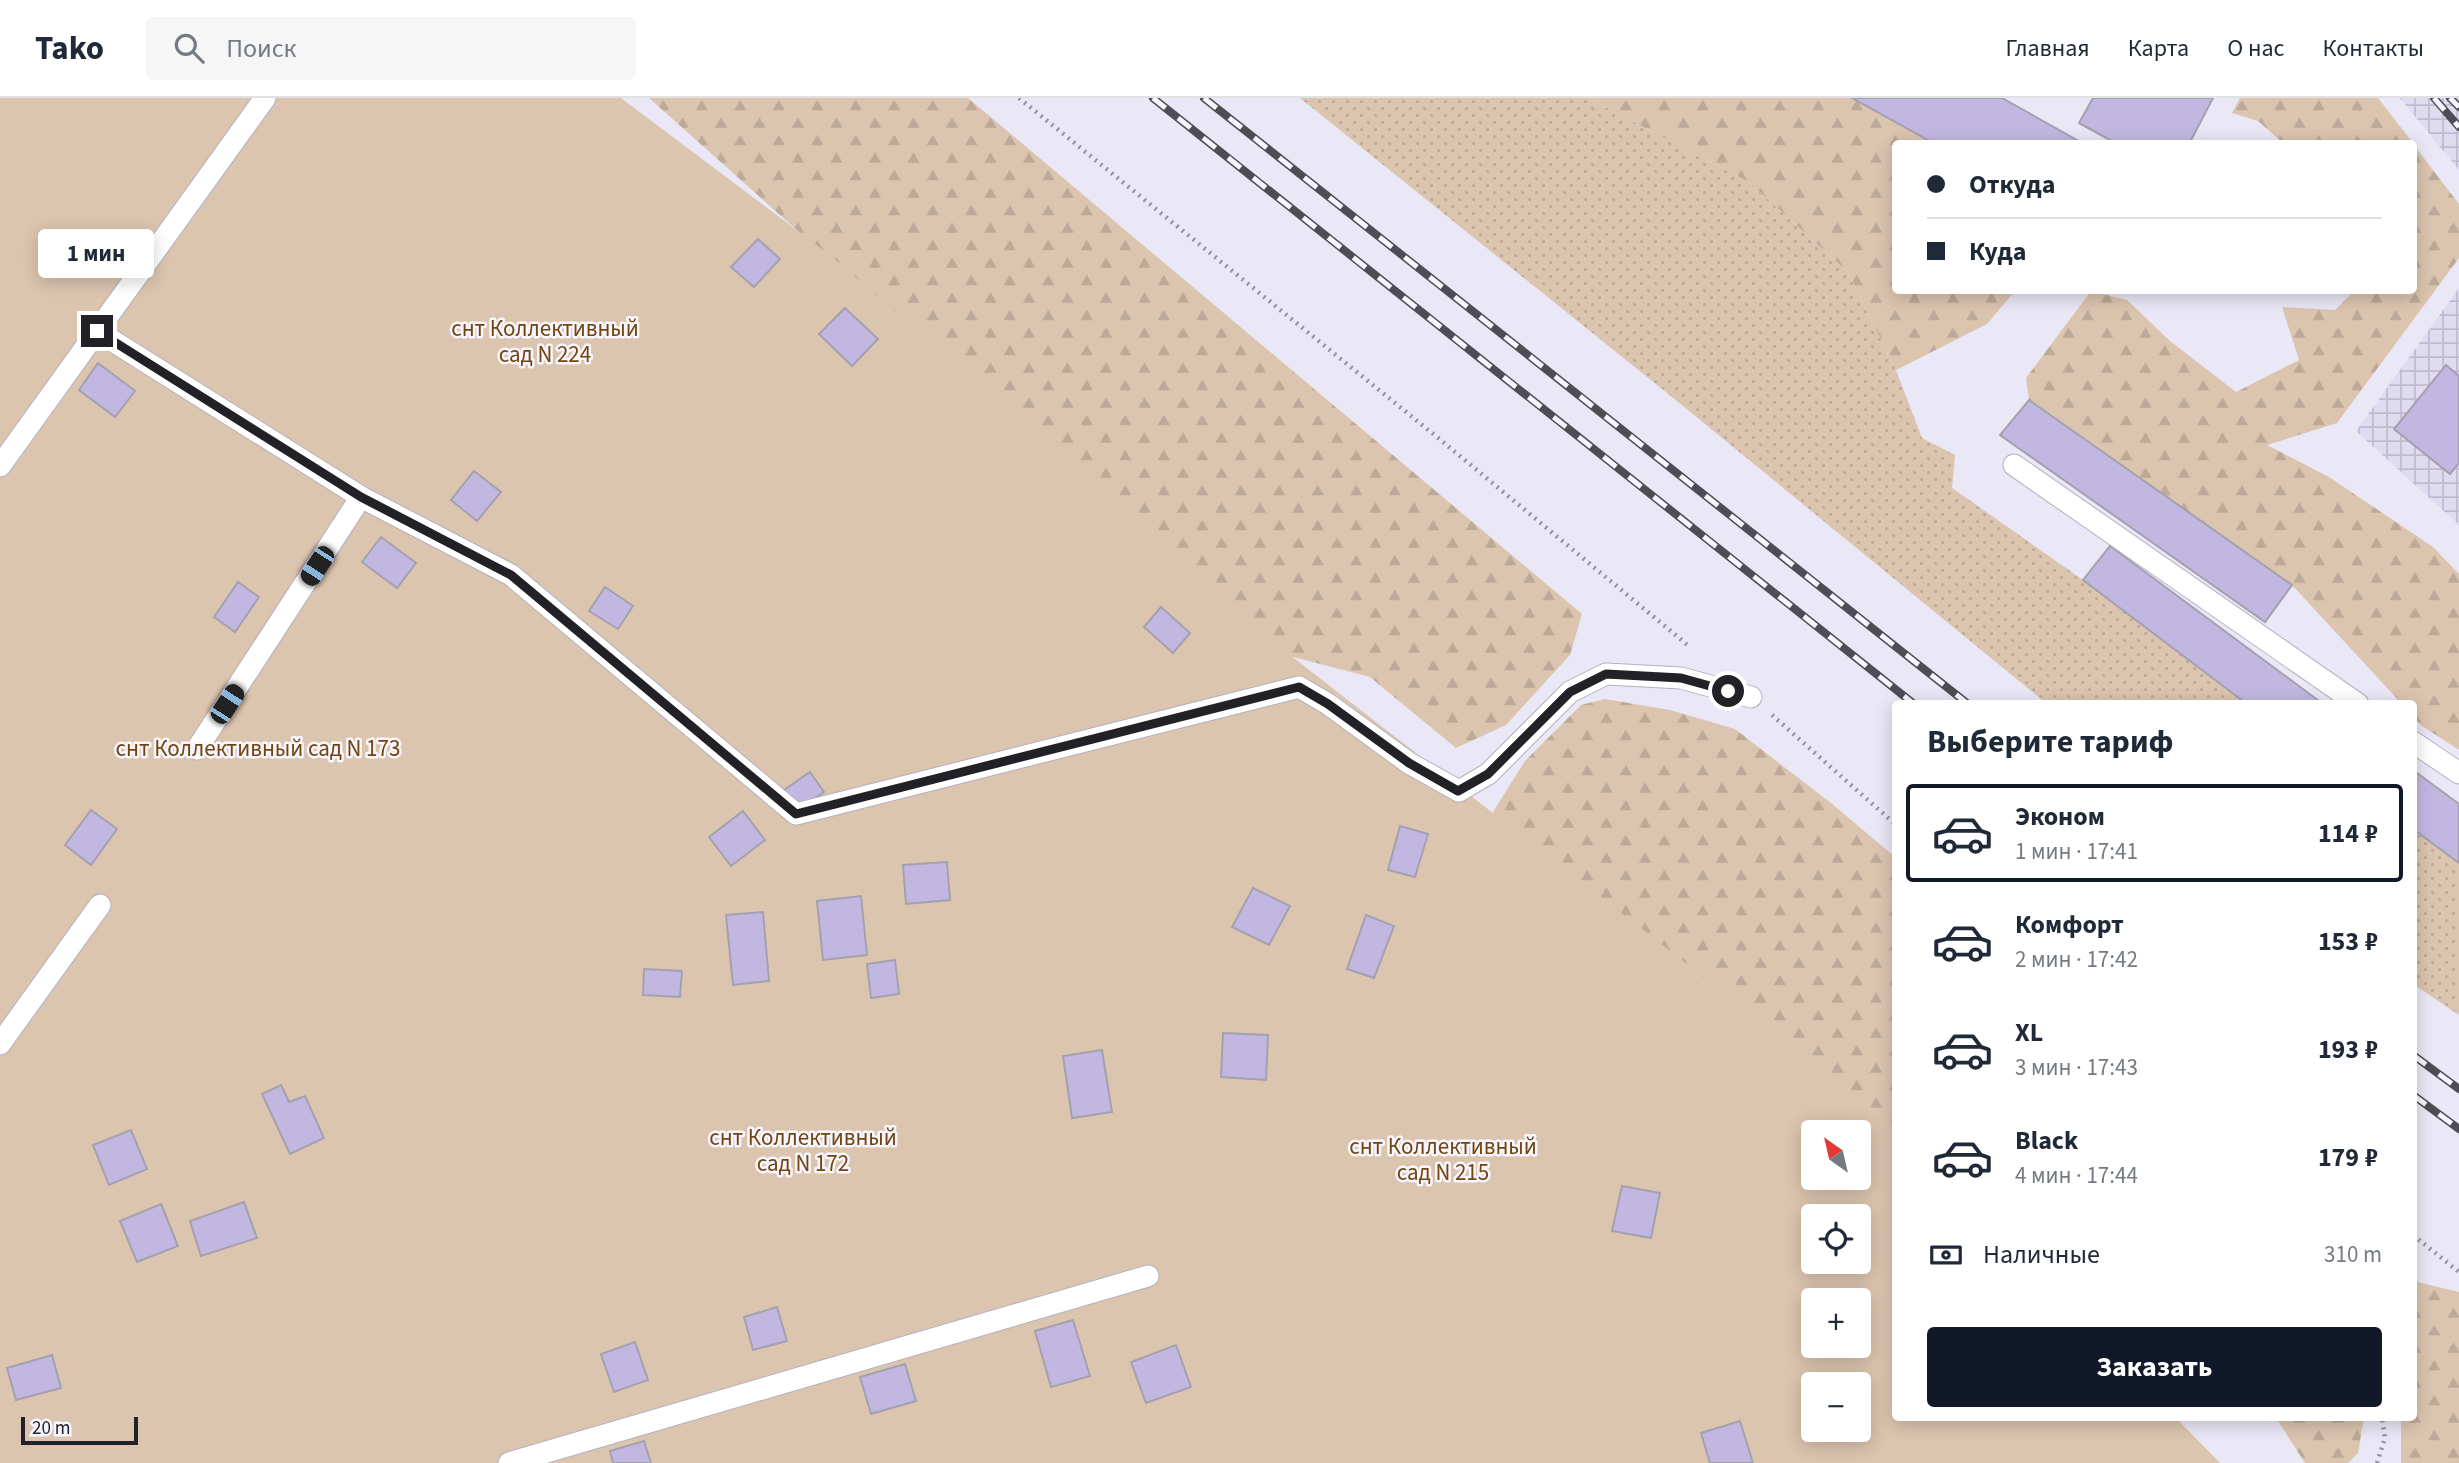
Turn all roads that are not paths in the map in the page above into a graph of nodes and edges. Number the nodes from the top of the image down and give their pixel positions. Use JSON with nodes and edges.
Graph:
{"nodes":[{"id":1,"x":265,"y":98,"type":"edge"},
{"id":2,"x":97,"y":331,"type":"junction"},
{"id":3,"x":2014,"y":465,"type":"dead end"},
{"id":4,"x":0,"y":466,"type":"edge"},
{"id":5,"x":361,"y":497,"type":"junction"},
{"id":6,"x":1751,"y":697,"type":"road end"},
{"id":7,"x":2352,"y":700,"type":"edge"},
{"id":8,"x":2417,"y":745,"type":"edge"},
{"id":9,"x":197,"y":749,"type":"dead end"},
{"id":10,"x":2459,"y":774,"type":"edge"},
{"id":11,"x":100,"y":905,"type":"dead end"},
{"id":12,"x":0,"y":1044,"type":"edge"},
{"id":13,"x":1147,"y":1276,"type":"dead end"},
{"id":14,"x":509,"y":1463,"type":"edge"}],
"edges":[{"from":1,"to":2,"type":"lane"},
{"from":2,"to":4,"type":"lane"},
{"from":2,"to":5,"type":"lane"},
{"from":3,"to":7,"type":"lane"},
{"from":5,"to":6,"type":"lane"},
{"from":5,"to":9,"type":"lane"},
{"from":8,"to":10,"type":"lane"},
{"from":11,"to":12,"type":"lane"},
{"from":13,"to":14,"type":"lane"}]}
